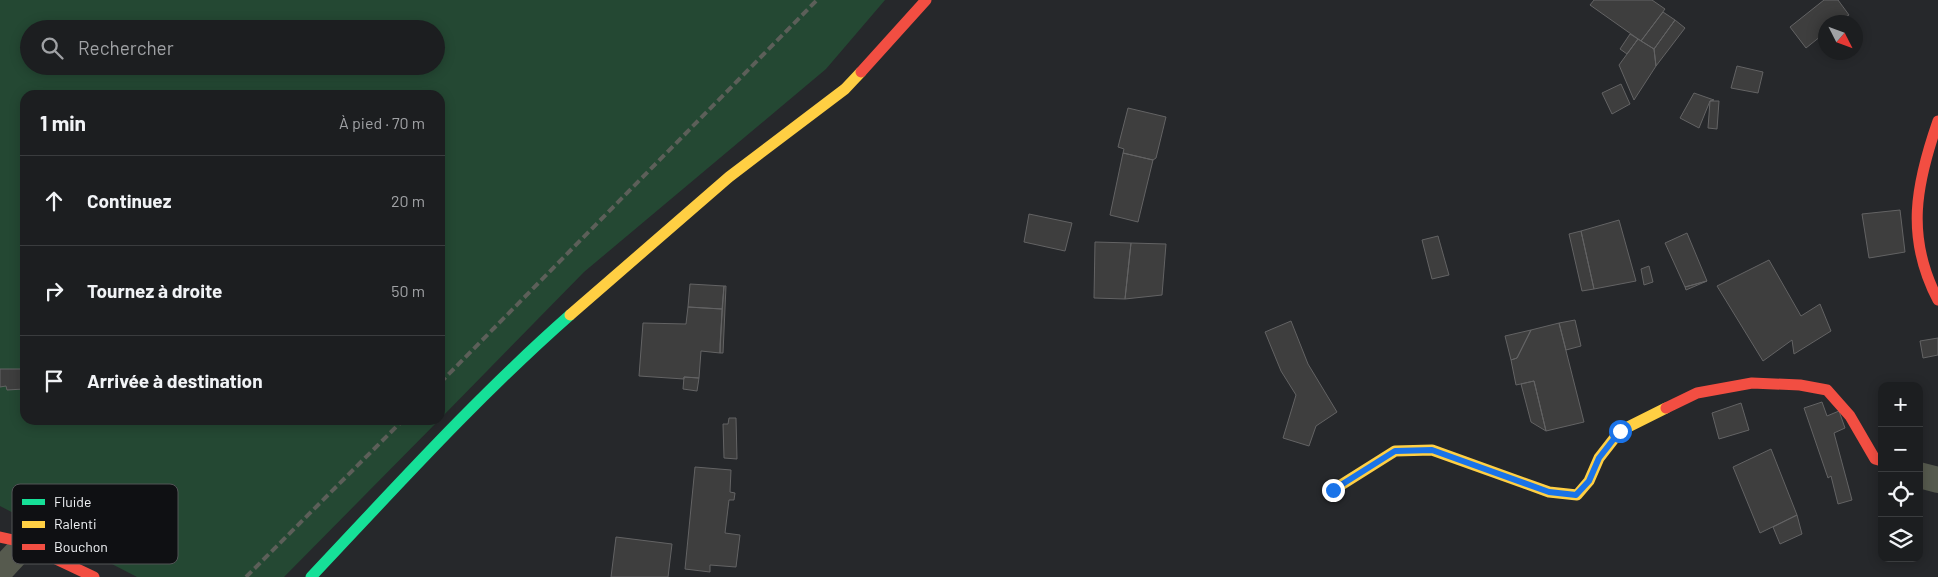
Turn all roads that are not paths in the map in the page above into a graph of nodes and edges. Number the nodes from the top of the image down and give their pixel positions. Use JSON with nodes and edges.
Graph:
{"nodes":[{"id":1,"x":926,"y":0,"type":"edge"},
{"id":2,"x":1938,"y":121,"type":"edge"},
{"id":3,"x":1938,"y":300,"type":"edge"},
{"id":4,"x":1878,"y":460,"type":"edge"},
{"id":5,"x":1923,"y":475,"type":"edge"},
{"id":6,"x":1938,"y":480,"type":"edge"},
{"id":7,"x":1333,"y":490,"type":"dead end"},
{"id":8,"x":12,"y":558,"type":"edge"},
{"id":9,"x":67,"y":564,"type":"edge"},
{"id":10,"x":0,"y":571,"type":"edge"},
{"id":11,"x":94,"y":577,"type":"edge"},
{"id":12,"x":311,"y":577,"type":"edge"}],
"edges":[{"from":1,"to":12,"type":"street"},
{"from":2,"to":3,"type":"street"},
{"from":4,"to":7,"type":"street"},
{"from":5,"to":6,"type":"street"},
{"from":8,"to":10,"type":"street"},
{"from":9,"to":11,"type":"street"}]}
